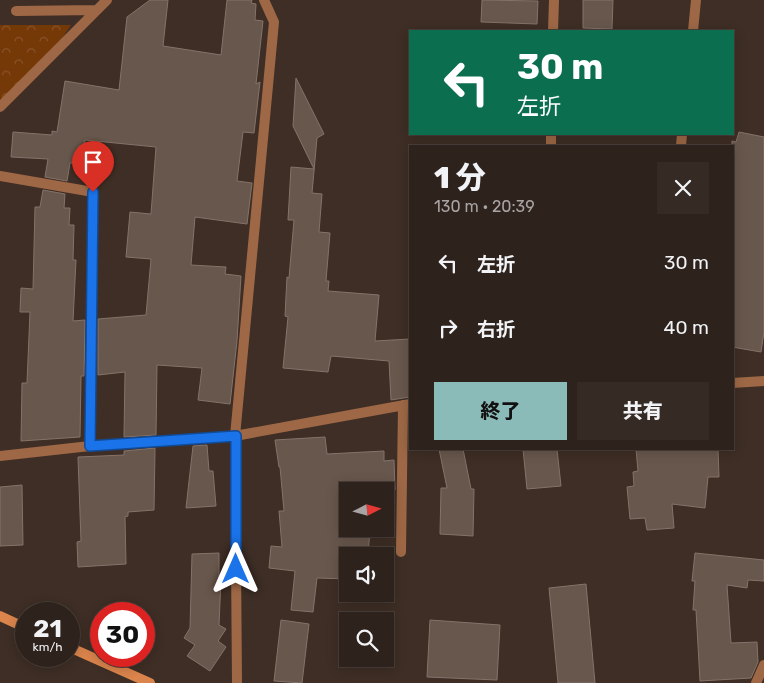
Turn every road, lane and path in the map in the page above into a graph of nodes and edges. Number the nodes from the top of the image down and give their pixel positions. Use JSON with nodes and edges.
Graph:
{"nodes":[{"id":1,"x":107,"y":0,"type":"edge"},
{"id":2,"x":264,"y":0,"type":"edge"},
{"id":3,"x":554,"y":0,"type":"edge"},
{"id":4,"x":696,"y":0,"type":"edge"},
{"id":5,"x":97,"y":10,"type":"junction"},
{"id":6,"x":16,"y":11,"type":"dead end"},
{"id":7,"x":553,"y":30,"type":"edge"},
{"id":8,"x":692,"y":30,"type":"edge"},
{"id":9,"x":0,"y":107,"type":"edge"},
{"id":10,"x":0,"y":176,"type":"edge"},
{"id":11,"x":764,"y":381,"type":"edge"},
{"id":12,"x":734,"y":383,"type":"edge"},
{"id":13,"x":406,"y":404,"type":"edge"},
{"id":14,"x":236,"y":436,"type":"junction"},
{"id":15,"x":90,"y":446,"type":"junction"},
{"id":16,"x":0,"y":456,"type":"edge"},
{"id":17,"x":402,"y":552,"type":"dead end"},
{"id":18,"x":0,"y":616,"type":"edge"},
{"id":19,"x":15,"y":623,"type":"edge"},
{"id":20,"x":80,"y":652,"type":"edge"},
{"id":21,"x":764,"y":665,"type":"edge"},
{"id":22,"x":150,"y":683,"type":"edge"},
{"id":23,"x":237,"y":683,"type":"edge"},
{"id":24,"x":756,"y":683,"type":"edge"}],
"edges":[{"from":1,"to":5,"type":"street"},
{"from":2,"to":14,"type":"street"},
{"from":3,"to":7,"type":"street"},
{"from":4,"to":8,"type":"street"},
{"from":5,"to":6,"type":"street"},
{"from":5,"to":9,"type":"street"},
{"from":10,"to":15,"type":"street"},
{"from":11,"to":12,"type":"street"},
{"from":13,"to":14,"type":"street"},
{"from":13,"to":17,"type":"street"},
{"from":14,"to":15,"type":"street"},
{"from":14,"to":23,"type":"street"},
{"from":15,"to":16,"type":"street"},
{"from":18,"to":19,"type":"street"},
{"from":20,"to":22,"type":"street"},
{"from":21,"to":24,"type":"street"}]}
